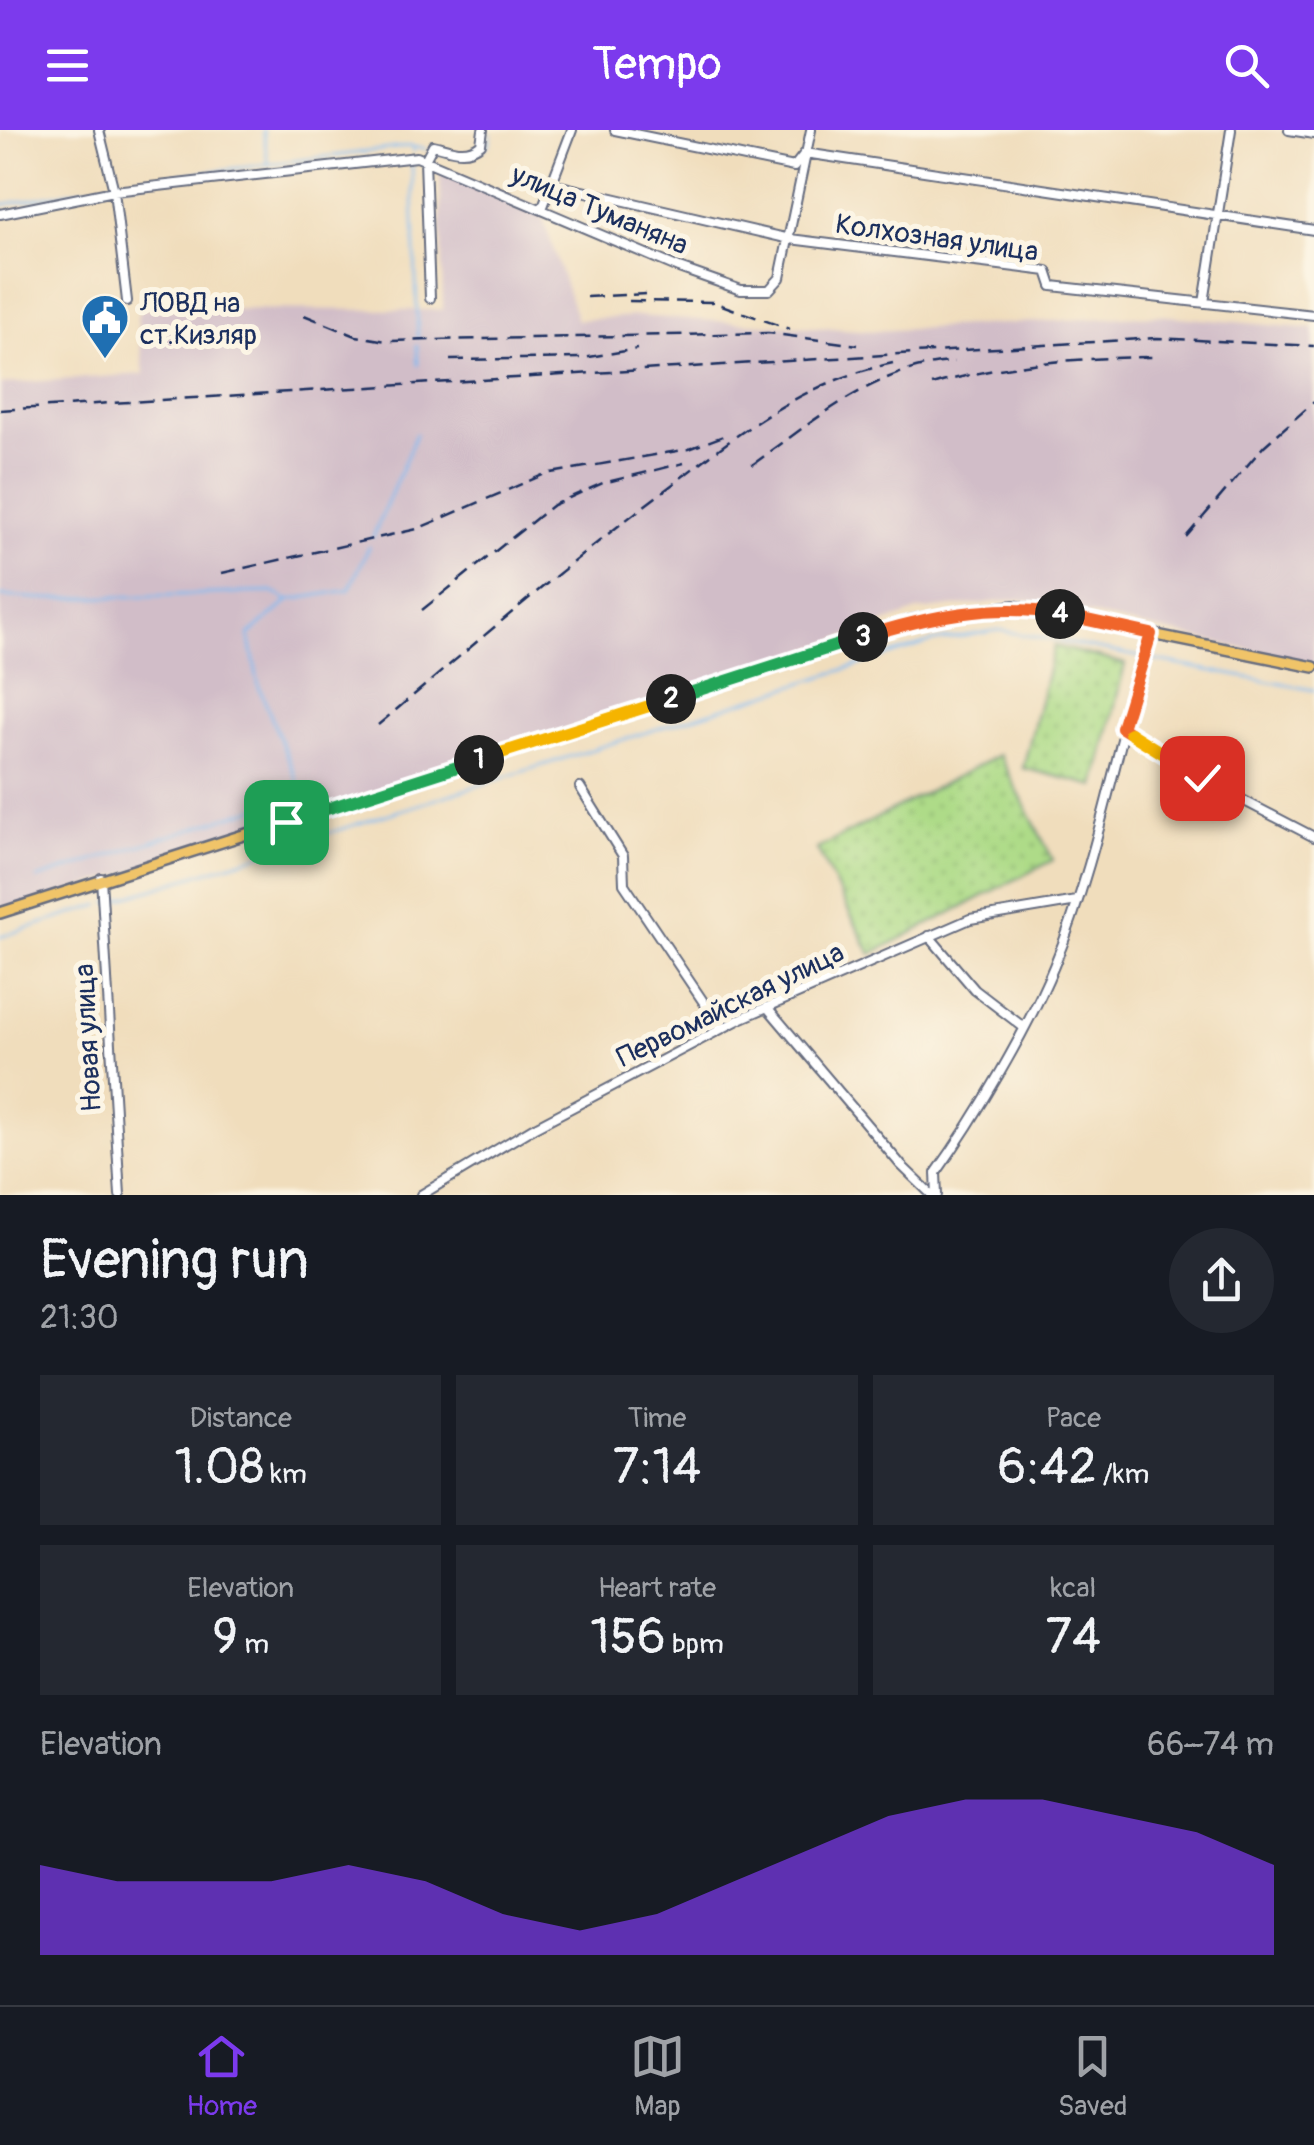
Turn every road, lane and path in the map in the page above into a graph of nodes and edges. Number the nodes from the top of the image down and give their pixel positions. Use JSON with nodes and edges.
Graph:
{"nodes":[{"id":1,"x":99,"y":130,"type":"edge"},
{"id":2,"x":483,"y":130,"type":"edge"},
{"id":3,"x":572,"y":130,"type":"edge"},
{"id":4,"x":615,"y":130,"type":"edge"},
{"id":5,"x":811,"y":130,"type":"edge"},
{"id":6,"x":1231,"y":130,"type":"edge"},
{"id":7,"x":1290,"y":130,"type":"edge"},
{"id":8,"x":1314,"y":134,"type":"edge"},
{"id":9,"x":805,"y":153,"type":"junction"},
{"id":10,"x":426,"y":160,"type":"junction"},
{"id":11,"x":552,"y":184,"type":"junction"},
{"id":12,"x":114,"y":191,"type":"junction"},
{"id":13,"x":542,"y":209,"type":"junction"},
{"id":14,"x":0,"y":214,"type":"edge"},
{"id":15,"x":1220,"y":216,"type":"junction"},
{"id":16,"x":1314,"y":230,"type":"edge"},
{"id":17,"x":790,"y":239,"type":"junction"},
{"id":18,"x":430,"y":298,"type":"dead end"},
{"id":19,"x":127,"y":301,"type":"dead end"},
{"id":20,"x":1204,"y":304,"type":"junction"},
{"id":21,"x":1314,"y":316,"type":"edge"},
{"id":22,"x":1151,"y":634,"type":"junction"},
{"id":23,"x":1314,"y":667,"type":"edge"},
{"id":24,"x":1122,"y":728,"type":"junction"},
{"id":25,"x":580,"y":787,"type":"dead end"},
{"id":26,"x":1314,"y":838,"type":"edge"},
{"id":27,"x":101,"y":878,"type":"junction"},
{"id":28,"x":1078,"y":902,"type":"junction"},
{"id":29,"x":0,"y":912,"type":"edge"},
{"id":30,"x":929,"y":936,"type":"junction"},
{"id":31,"x":768,"y":1008,"type":"junction"},
{"id":32,"x":1022,"y":1026,"type":"junction"},
{"id":33,"x":721,"y":1028,"type":"junction"},
{"id":34,"x":120,"y":1195,"type":"edge"},
{"id":35,"x":421,"y":1195,"type":"edge"},
{"id":36,"x":934,"y":1195,"type":"edge"}],
"edges":[{"from":1,"to":12,"type":"street"},
{"from":2,"to":10,"type":"street"},
{"from":3,"to":11,"type":"street"},
{"from":4,"to":9,"type":"street"},
{"from":5,"to":9,"type":"street"},
{"from":6,"to":15,"type":"street"},
{"from":7,"to":8,"type":"street"},
{"from":9,"to":15,"type":"street"},
{"from":9,"to":17,"type":"street"},
{"from":10,"to":12,"type":"street","name":"улица Туманяна"},
{"from":10,"to":13,"type":"street","name":"улица Туманяна"},
{"from":10,"to":18,"type":"street"},
{"from":11,"to":13,"type":"street"},
{"from":11,"to":17,"type":"street","name":"Колхозная улица"},
{"from":12,"to":14,"type":"street","name":"улица Туманяна"},
{"from":12,"to":19,"type":"street"},
{"from":13,"to":17,"type":"street","name":"улица Туманяна"},
{"from":15,"to":16,"type":"street"},
{"from":15,"to":20,"type":"street"},
{"from":17,"to":20,"type":"street","name":"Колхозная улица"},
{"from":20,"to":21,"type":"street","name":"Колхозная улица"},
{"from":22,"to":23,"type":"main road"},
{"from":22,"to":24,"type":"street"},
{"from":22,"to":27,"type":"main road"},
{"from":24,"to":26,"type":"street"},
{"from":24,"to":28,"type":"street"},
{"from":25,"to":33,"type":"street"},
{"from":27,"to":29,"type":"main road"},
{"from":27,"to":34,"type":"street","name":"Новая улица"},
{"from":28,"to":30,"type":"street","name":"Первомайская улица"},
{"from":28,"to":32,"type":"street"},
{"from":30,"to":31,"type":"street","name":"Первомайская улица"},
{"from":30,"to":32,"type":"street"},
{"from":31,"to":33,"type":"street","name":"Первомайская улица"},
{"from":31,"to":36,"type":"street"},
{"from":32,"to":36,"type":"street"},
{"from":33,"to":35,"type":"street","name":"Первомайская улица"}]}
